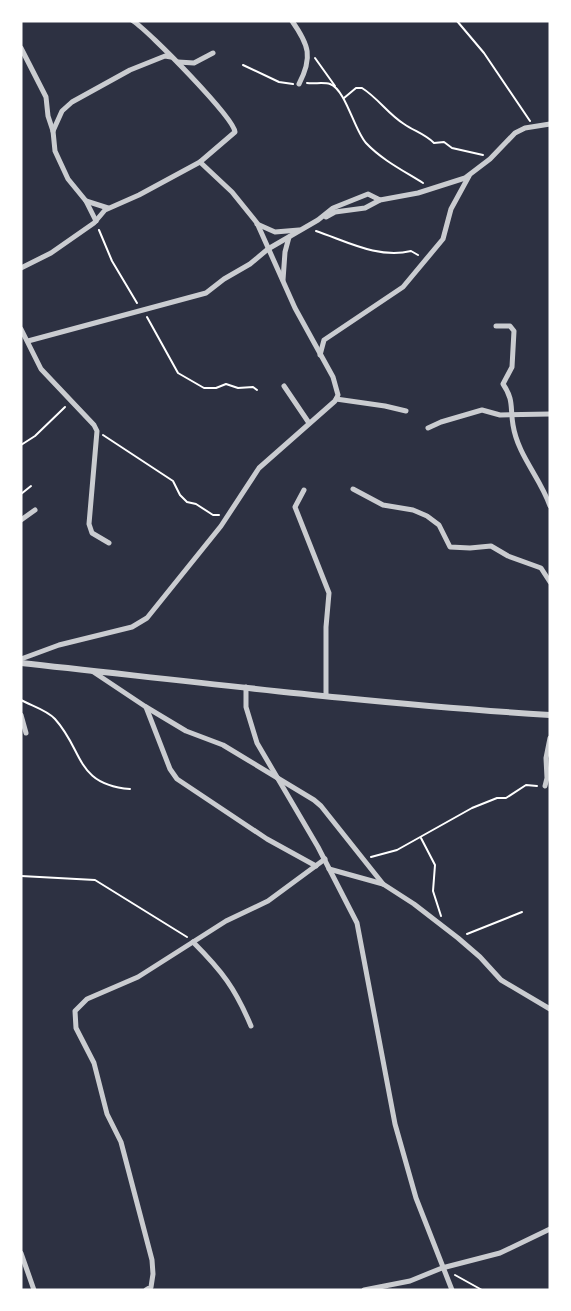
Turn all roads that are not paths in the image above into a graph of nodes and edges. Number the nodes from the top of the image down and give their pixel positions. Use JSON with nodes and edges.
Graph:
{"nodes":[{"id":1,"x":133,"y":21,"type":"edge"},
{"id":2,"x":292,"y":21,"type":"edge"},
{"id":3,"x":21,"y":48,"type":"edge"},
{"id":4,"x":213,"y":53,"type":"dead end"},
{"id":5,"x":172,"y":57,"type":"junction"},
{"id":6,"x":178,"y":62,"type":"junction"},
{"id":7,"x":299,"y":84,"type":"road end"},
{"id":8,"x":550,"y":124,"type":"edge"},
{"id":9,"x":53,"y":131,"type":"junction"},
{"id":10,"x":200,"y":162,"type":"junction"},
{"id":11,"x":470,"y":176,"type":"junction"},
{"id":12,"x":380,"y":200,"type":"junction"},
{"id":13,"x":86,"y":201,"type":"junction"},
{"id":14,"x":109,"y":208,"type":"junction"},
{"id":15,"x":318,"y":220,"type":"junction"},
{"id":16,"x":96,"y":221,"type":"junction"},
{"id":17,"x":257,"y":223,"type":"junction"},
{"id":18,"x":304,"y":230,"type":"junction"},
{"id":19,"x":289,"y":237,"type":"junction"},
{"id":20,"x":268,"y":249,"type":"junction"},
{"id":21,"x":21,"y":268,"type":"edge"},
{"id":22,"x":283,"y":281,"type":"junction"},
{"id":23,"x":496,"y":326,"type":"dead end"},
{"id":24,"x":21,"y":329,"type":"edge"},
{"id":25,"x":28,"y":341,"type":"junction"},
{"id":26,"x":320,"y":355,"type":"junction"},
{"id":27,"x":284,"y":386,"type":"dead end"},
{"id":28,"x":336,"y":399,"type":"junction"},
{"id":29,"x":406,"y":412,"type":"dead end"},
{"id":30,"x":512,"y":414,"type":"junction"},
{"id":31,"x":550,"y":414,"type":"edge"},
{"id":32,"x":309,"y":423,"type":"junction"},
{"id":33,"x":428,"y":428,"type":"dead end"},
{"id":34,"x":304,"y":490,"type":"dead end"},
{"id":35,"x":353,"y":490,"type":"dead end"},
{"id":36,"x":550,"y":506,"type":"edge"},
{"id":37,"x":35,"y":510,"type":"dead end"},
{"id":38,"x":21,"y":520,"type":"edge"},
{"id":39,"x":109,"y":543,"type":"dead end"},
{"id":40,"x":550,"y":582,"type":"edge"},
{"id":41,"x":21,"y":659,"type":"edge"},
{"id":42,"x":21,"y":663,"type":"edge"},
{"id":43,"x":91,"y":671,"type":"junction"},
{"id":44,"x":246,"y":687,"type":"junction"},
{"id":45,"x":326,"y":696,"type":"junction"},
{"id":46,"x":146,"y":707,"type":"junction"},
{"id":47,"x":21,"y":715,"type":"edge"},
{"id":48,"x":550,"y":715,"type":"edge"},
{"id":49,"x":26,"y":733,"type":"dead end"},
{"id":50,"x":550,"y":738,"type":"edge"},
{"id":51,"x":279,"y":780,"type":"junction"},
{"id":52,"x":545,"y":786,"type":"road end"},
{"id":53,"x":325,"y":859,"type":"junction"},
{"id":54,"x":316,"y":866,"type":"junction"},
{"id":55,"x":329,"y":869,"type":"junction"},
{"id":56,"x":383,"y":884,"type":"junction"},
{"id":57,"x":193,"y":942,"type":"junction"},
{"id":58,"x":550,"y":1009,"type":"edge"},
{"id":59,"x":251,"y":1026,"type":"dead end"},
{"id":60,"x":550,"y":1229,"type":"edge"},
{"id":61,"x":21,"y":1253,"type":"edge"},
{"id":62,"x":442,"y":1268,"type":"junction"},
{"id":63,"x":151,"y":1289,"type":"edge"},
{"id":64,"x":34,"y":1290,"type":"edge"},
{"id":65,"x":364,"y":1290,"type":"edge"},
{"id":66,"x":452,"y":1290,"type":"edge"}],
"edges":[{"from":1,"to":5,"type":"street"},
{"from":2,"to":7,"type":"street"},
{"from":3,"to":9,"type":"street"},
{"from":4,"to":6,"type":"street"},
{"from":5,"to":6,"type":"street"},
{"from":5,"to":9,"type":"street"},
{"from":6,"to":10,"type":"street"},
{"from":8,"to":11,"type":"street"},
{"from":9,"to":13,"type":"street"},
{"from":10,"to":14,"type":"street"},
{"from":10,"to":17,"type":"street"},
{"from":11,"to":12,"type":"street"},
{"from":11,"to":26,"type":"street"},
{"from":12,"to":15,"type":"street"},
{"from":12,"to":15,"type":"street"},
{"from":13,"to":14,"type":"street"},
{"from":13,"to":16,"type":"street"},
{"from":14,"to":16,"type":"street"},
{"from":15,"to":18,"type":"street"},
{"from":16,"to":21,"type":"street"},
{"from":17,"to":18,"type":"street"},
{"from":17,"to":20,"type":"street"},
{"from":18,"to":19,"type":"street"},
{"from":19,"to":20,"type":"street"},
{"from":19,"to":22,"type":"street"},
{"from":20,"to":22,"type":"street"},
{"from":20,"to":25,"type":"street"},
{"from":22,"to":26,"type":"street"},
{"from":23,"to":30,"type":"street"},
{"from":24,"to":25,"type":"street"},
{"from":25,"to":39,"type":"street"},
{"from":26,"to":28,"type":"street"},
{"from":27,"to":32,"type":"street"},
{"from":28,"to":29,"type":"street"},
{"from":28,"to":32,"type":"street"},
{"from":30,"to":31,"type":"street"},
{"from":30,"to":33,"type":"street"},
{"from":30,"to":36,"type":"street"},
{"from":32,"to":41,"type":"street"},
{"from":34,"to":45,"type":"street"},
{"from":35,"to":40,"type":"street"},
{"from":37,"to":38,"type":"street"},
{"from":42,"to":43,"type":"street"},
{"from":43,"to":44,"type":"street"},
{"from":43,"to":46,"type":"street"},
{"from":44,"to":45,"type":"street"},
{"from":44,"to":51,"type":"street"},
{"from":45,"to":48,"type":"street"},
{"from":46,"to":51,"type":"street"},
{"from":46,"to":54,"type":"street"},
{"from":47,"to":49,"type":"street"},
{"from":50,"to":52,"type":"street"},
{"from":51,"to":53,"type":"street"},
{"from":51,"to":56,"type":"street"},
{"from":53,"to":54,"type":"street"},
{"from":53,"to":55,"type":"street"},
{"from":54,"to":57,"type":"street"},
{"from":55,"to":56,"type":"street"},
{"from":55,"to":62,"type":"street"},
{"from":56,"to":58,"type":"street"},
{"from":57,"to":59,"type":"street"},
{"from":57,"to":63,"type":"street"},
{"from":60,"to":62,"type":"street"},
{"from":61,"to":64,"type":"street"},
{"from":62,"to":65,"type":"street"},
{"from":62,"to":66,"type":"street"}]}
